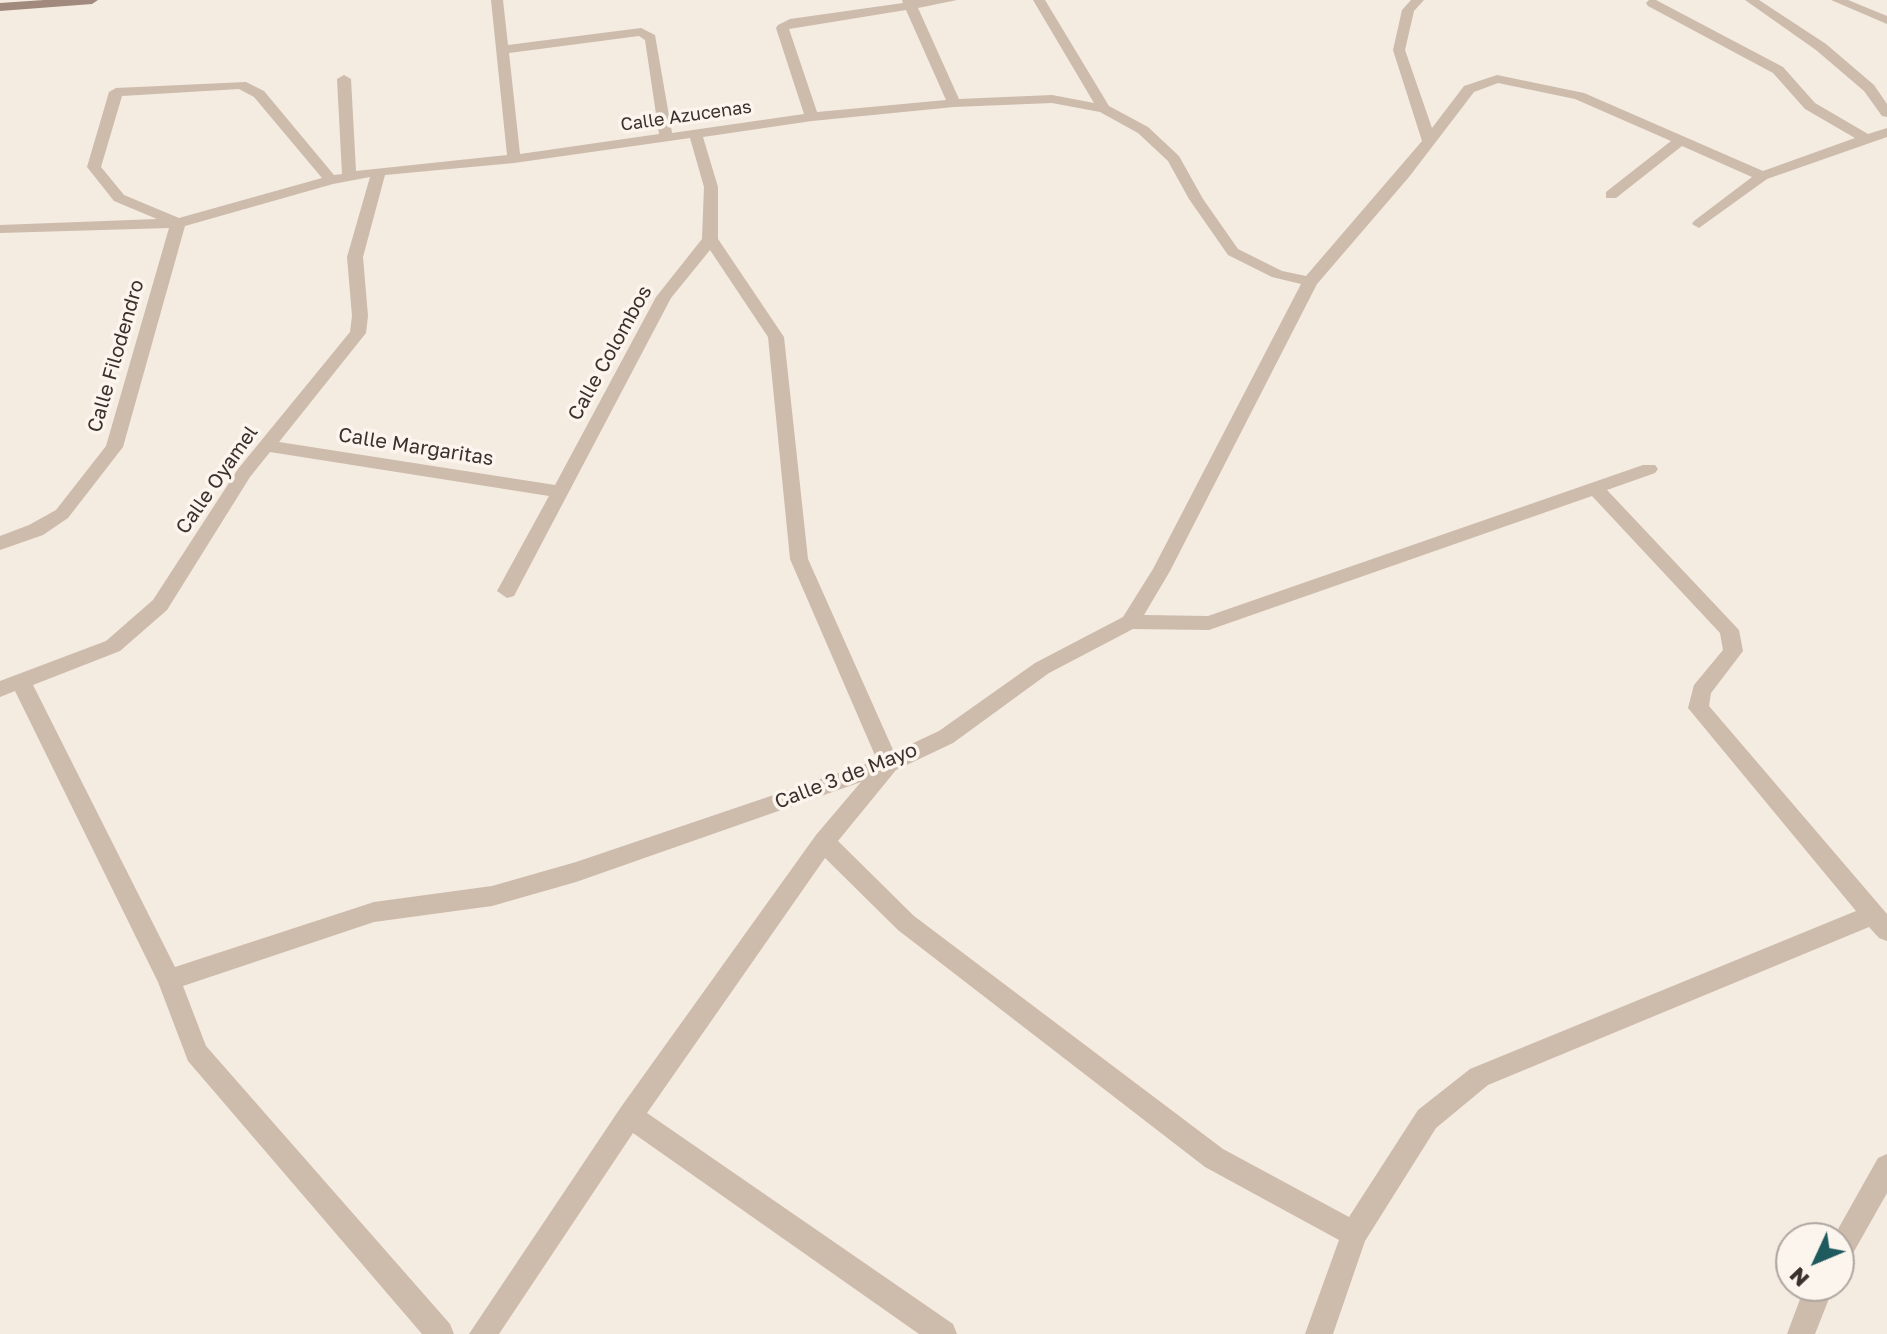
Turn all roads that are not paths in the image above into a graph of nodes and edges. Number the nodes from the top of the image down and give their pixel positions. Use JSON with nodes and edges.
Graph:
{"nodes":[{"id":1,"x":92,"y":0,"type":"edge"},
{"id":2,"x":497,"y":0,"type":"edge"},
{"id":3,"x":951,"y":0,"type":"edge"},
{"id":4,"x":1039,"y":0,"type":"edge"},
{"id":5,"x":1418,"y":0,"type":"edge"},
{"id":6,"x":1751,"y":0,"type":"edge"},
{"id":7,"x":1837,"y":0,"type":"edge"},
{"id":8,"x":908,"y":2,"type":"edge"},
{"id":9,"x":1652,"y":3,"type":"dead end"},
{"id":10,"x":0,"y":7,"type":"edge"},
{"id":11,"x":1887,"y":20,"type":"edge"},
{"id":12,"x":502,"y":50,"type":"junction"},
{"id":13,"x":344,"y":79,"type":"dead end"},
{"id":14,"x":954,"y":103,"type":"junction"},
{"id":15,"x":1104,"y":109,"type":"junction"},
{"id":16,"x":1887,"y":113,"type":"edge"},
{"id":17,"x":812,"y":117,"type":"junction"},
{"id":18,"x":1887,"y":132,"type":"edge"},
{"id":19,"x":695,"y":133,"type":"junction"},
{"id":20,"x":666,"y":137,"type":"junction"},
{"id":21,"x":1866,"y":139,"type":"junction"},
{"id":22,"x":1681,"y":140,"type":"junction"},
{"id":23,"x":1429,"y":141,"type":"junction"},
{"id":24,"x":514,"y":159,"type":"junction"},
{"id":25,"x":379,"y":171,"type":"junction"},
{"id":26,"x":1762,"y":176,"type":"junction"},
{"id":27,"x":349,"y":177,"type":"junction"},
{"id":28,"x":331,"y":180,"type":"junction"},
{"id":29,"x":1611,"y":195,"type":"dead end"},
{"id":30,"x":178,"y":223,"type":"junction"},
{"id":31,"x":1699,"y":224,"type":"dead end"},
{"id":32,"x":0,"y":229,"type":"edge"},
{"id":33,"x":710,"y":239,"type":"junction"},
{"id":34,"x":1310,"y":282,"type":"junction"},
{"id":35,"x":266,"y":446,"type":"junction"},
{"id":36,"x":1649,"y":469,"type":"dead end"},
{"id":37,"x":1595,"y":488,"type":"junction"},
{"id":38,"x":560,"y":492,"type":"junction"},
{"id":39,"x":0,"y":543,"type":"edge"},
{"id":40,"x":507,"y":591,"type":"dead end"},
{"id":41,"x":1130,"y":622,"type":"junction"},
{"id":42,"x":10,"y":685,"type":"edge"},
{"id":43,"x":889,"y":764,"type":"junction"},
{"id":44,"x":824,"y":842,"type":"junction"},
{"id":45,"x":1880,"y":923,"type":"edge"},
{"id":46,"x":169,"y":980,"type":"junction"},
{"id":47,"x":630,"y":1116,"type":"junction"},
{"id":48,"x":1887,"y":1167,"type":"edge"},
{"id":49,"x":1855,"y":1224,"type":"edge"},
{"id":50,"x":1354,"y":1234,"type":"junction"},
{"id":51,"x":1811,"y":1302,"type":"edge"},
{"id":52,"x":440,"y":1334,"type":"edge"},
{"id":53,"x":483,"y":1334,"type":"edge"},
{"id":54,"x":943,"y":1334,"type":"edge"},
{"id":55,"x":1319,"y":1334,"type":"edge"},
{"id":56,"x":1801,"y":1334,"type":"edge"}],
"edges":[{"from":1,"to":10,"type":"street"},
{"from":2,"to":12,"type":"street"},
{"from":3,"to":8,"type":"street"},
{"from":4,"to":15,"type":"street"},
{"from":5,"to":23,"type":"street"},
{"from":6,"to":16,"type":"street"},
{"from":7,"to":11,"type":"street"},
{"from":8,"to":14,"type":"street"},
{"from":8,"to":17,"type":"street"},
{"from":9,"to":21,"type":"street"},
{"from":12,"to":20,"type":"street"},
{"from":12,"to":24,"type":"street"},
{"from":13,"to":27,"type":"street"},
{"from":14,"to":15,"type":"street","name":"Calle Azucenas"},
{"from":14,"to":17,"type":"street","name":"Calle Azucenas"},
{"from":15,"to":34,"type":"street","name":"Calle Azucenas"},
{"from":17,"to":19,"type":"street","name":"Calle Azucenas"},
{"from":18,"to":21,"type":"street"},
{"from":19,"to":20,"type":"street","name":"Calle Azucenas"},
{"from":19,"to":33,"type":"street"},
{"from":20,"to":24,"type":"street","name":"Calle Azucenas"},
{"from":21,"to":26,"type":"street"},
{"from":22,"to":23,"type":"street"},
{"from":22,"to":26,"type":"street"},
{"from":22,"to":29,"type":"street"},
{"from":23,"to":34,"type":"street"},
{"from":24,"to":25,"type":"street","name":"Calle Azucenas"},
{"from":25,"to":27,"type":"street","name":"Calle Azucenas"},
{"from":25,"to":35,"type":"street","name":"Calle Oyamel"},
{"from":26,"to":31,"type":"street"},
{"from":27,"to":28,"type":"street","name":"Calle Azucenas"},
{"from":28,"to":30,"type":"street","name":"Calle Azucenas"},
{"from":28,"to":30,"type":"street"},
{"from":30,"to":32,"type":"street","name":"Calle Azucenas"},
{"from":30,"to":39,"type":"street","name":"Calle Filodendro"},
{"from":33,"to":38,"type":"street","name":"Calle Colombos"},
{"from":33,"to":43,"type":"street"},
{"from":34,"to":41,"type":"street"},
{"from":35,"to":38,"type":"street","name":"Calle Margaritas"},
{"from":35,"to":42,"type":"street","name":"Calle Oyamel"},
{"from":36,"to":37,"type":"street"},
{"from":37,"to":41,"type":"street"},
{"from":37,"to":45,"type":"street"},
{"from":38,"to":40,"type":"street","name":"Calle Colombos"},
{"from":41,"to":43,"type":"street","name":"Calle 3 de Mayo"},
{"from":42,"to":46,"type":"street"},
{"from":43,"to":44,"type":"street"},
{"from":43,"to":46,"type":"street","name":"Calle 3 de Mayo"},
{"from":44,"to":47,"type":"street"},
{"from":44,"to":50,"type":"street"},
{"from":45,"to":50,"type":"street"},
{"from":46,"to":52,"type":"street"},
{"from":47,"to":53,"type":"street"},
{"from":47,"to":54,"type":"street"},
{"from":48,"to":49,"type":"street"},
{"from":50,"to":55,"type":"street"},
{"from":51,"to":56,"type":"street"}]}
